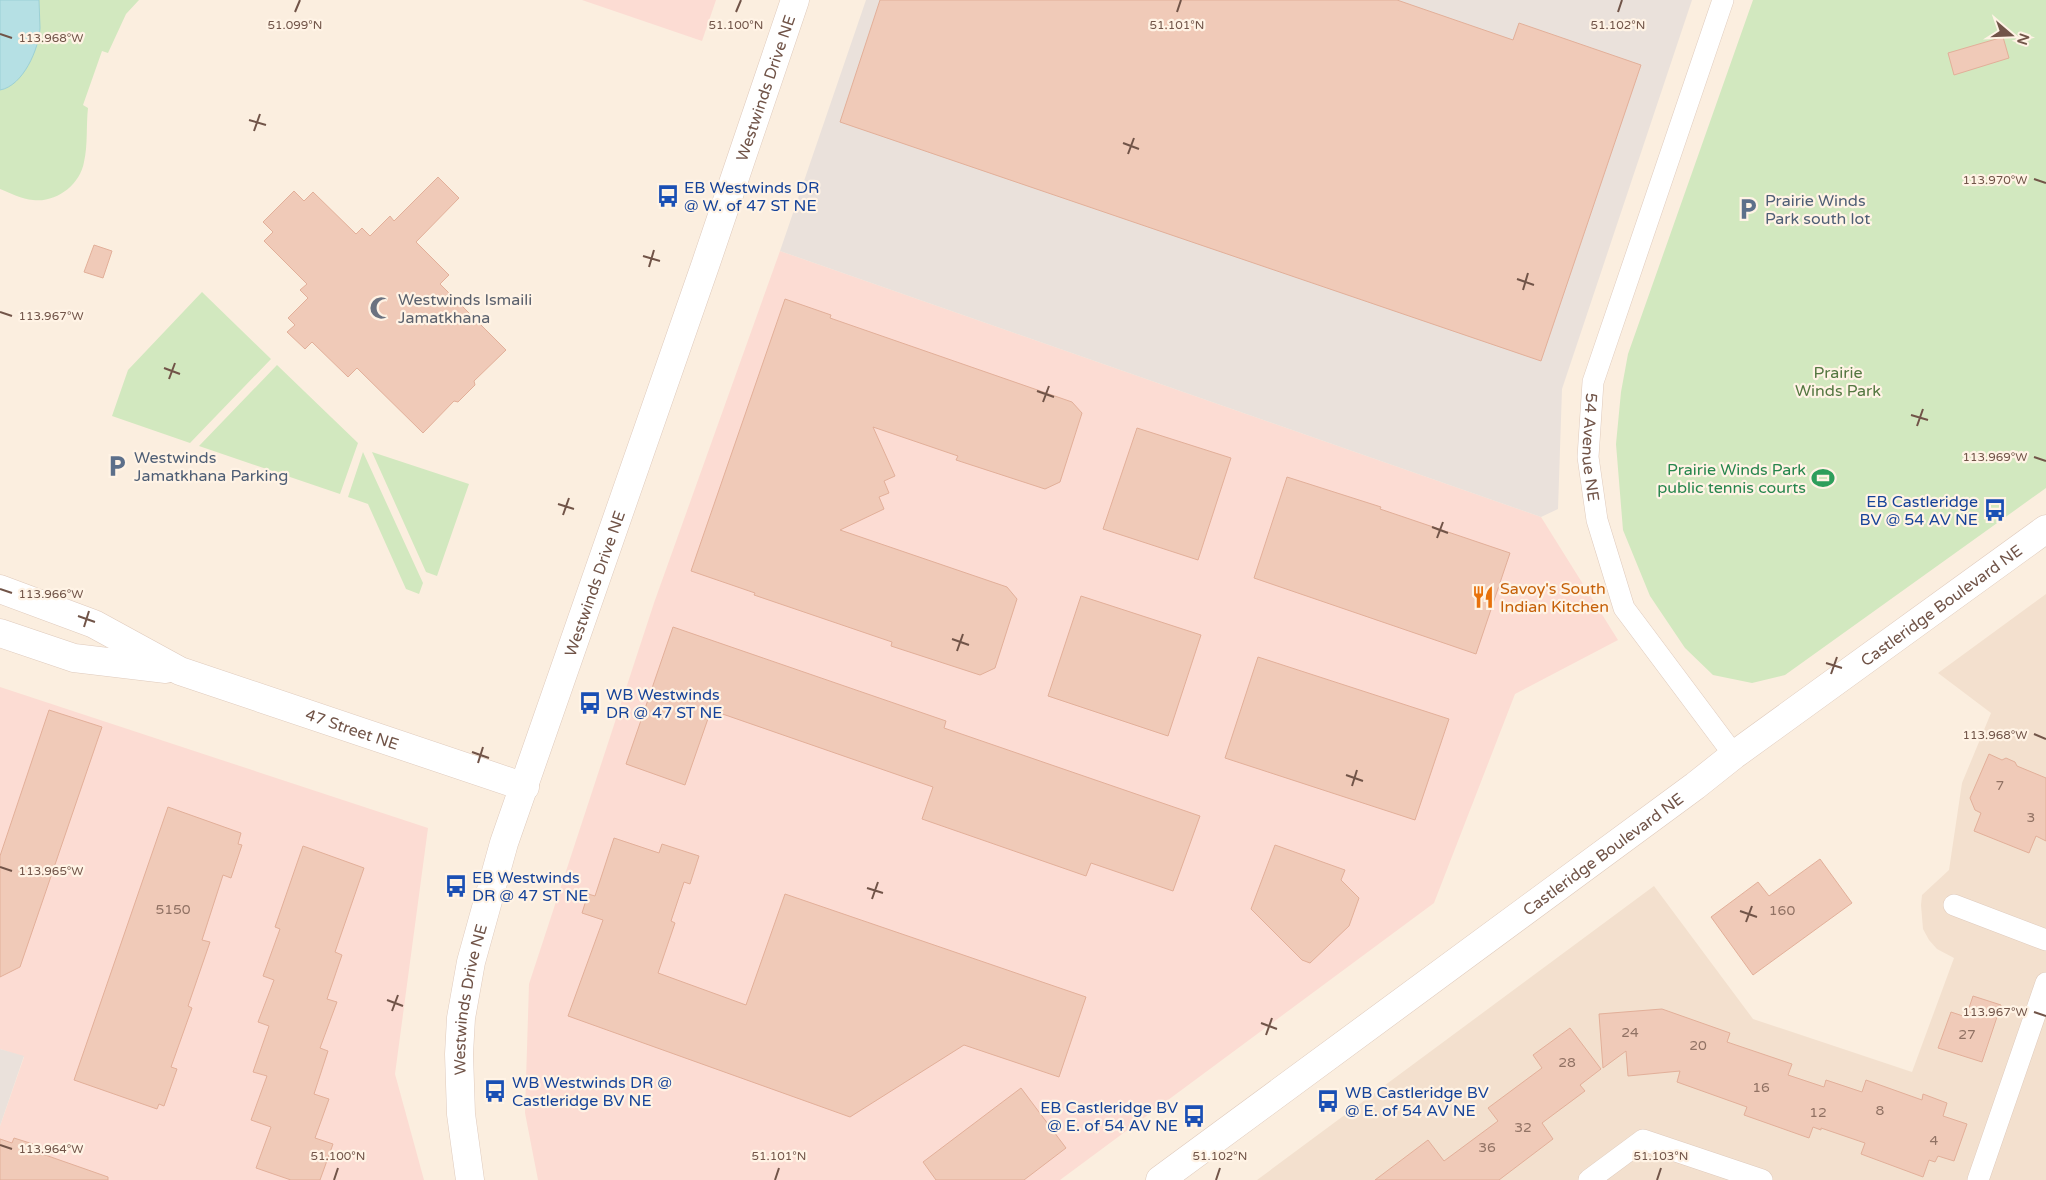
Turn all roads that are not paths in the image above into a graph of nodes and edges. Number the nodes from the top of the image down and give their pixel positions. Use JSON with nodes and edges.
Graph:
{"nodes":[{"id":1,"x":795,"y":0,"type":"edge"},
{"id":2,"x":1723,"y":0,"type":"edge"},
{"id":3,"x":2046,"y":529,"type":"edge"},
{"id":4,"x":0,"y":589,"type":"edge"},
{"id":5,"x":0,"y":633,"type":"edge"},
{"id":6,"x":180,"y":671,"type":"junction"},
{"id":7,"x":1734,"y":755,"type":"junction"},
{"id":8,"x":525,"y":787,"type":"junction"},
{"id":9,"x":1954,"y":905,"type":"dead end"},
{"id":10,"x":2046,"y":940,"type":"edge"},
{"id":11,"x":2046,"y":983,"type":"edge"},
{"id":12,"x":470,"y":1180,"type":"edge"},
{"id":13,"x":1160,"y":1180,"type":"edge"},
{"id":14,"x":1589,"y":1180,"type":"edge"},
{"id":15,"x":1762,"y":1180,"type":"edge"},
{"id":16,"x":1978,"y":1180,"type":"edge"}],
"edges":[{"from":1,"to":8,"type":"street","name":"Westwinds Drive NE"},
{"from":2,"to":7,"type":"street","name":"54 Avenue NE"},
{"from":3,"to":7,"type":"street","name":"Castleridge Boulevard NE"},
{"from":4,"to":6,"type":"street","name":"47 Street NE"},
{"from":5,"to":6,"type":"street","name":"47 Street NE"},
{"from":6,"to":8,"type":"street","name":"47 Street NE"},
{"from":7,"to":13,"type":"street","name":"Castleridge Boulevard NE"},
{"from":8,"to":12,"type":"street","name":"Westwinds Drive NE"},
{"from":9,"to":10,"type":"street"},
{"from":11,"to":16,"type":"street"},
{"from":14,"to":15,"type":"street"}]}
